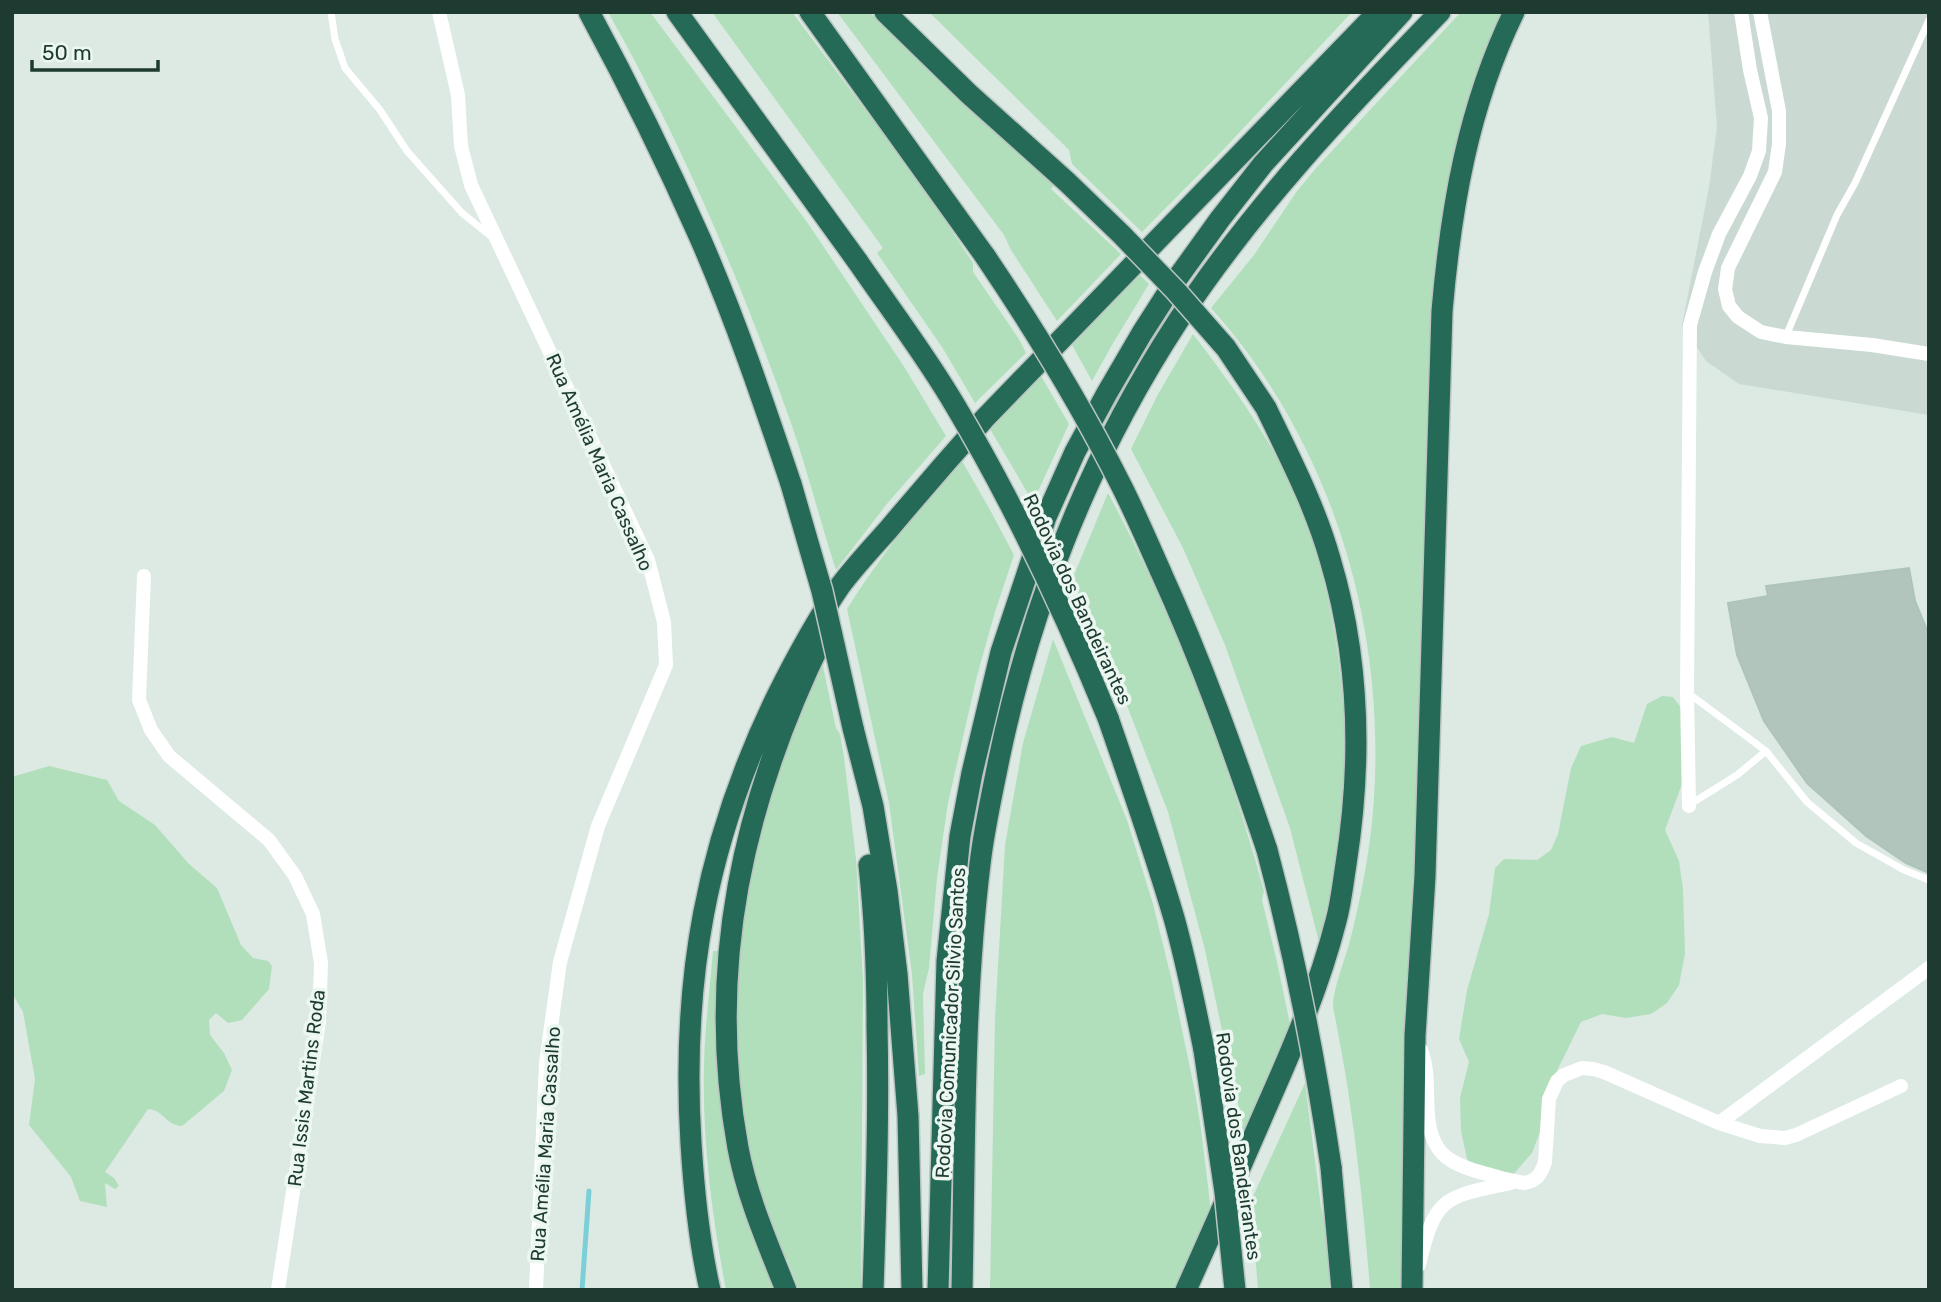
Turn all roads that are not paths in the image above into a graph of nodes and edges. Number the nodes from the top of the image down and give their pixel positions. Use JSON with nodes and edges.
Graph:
{"nodes":[{"id":1,"x":331,"y":12,"type":"edge"},
{"id":2,"x":439,"y":12,"type":"edge"},
{"id":3,"x":589,"y":12,"type":"edge"},
{"id":4,"x":677,"y":12,"type":"edge"},
{"id":5,"x":810,"y":12,"type":"edge"},
{"id":6,"x":885,"y":12,"type":"edge"},
{"id":7,"x":1378,"y":12,"type":"edge"},
{"id":8,"x":1402,"y":12,"type":"edge"},
{"id":9,"x":1440,"y":12,"type":"edge"},
{"id":10,"x":1514,"y":12,"type":"edge"},
{"id":11,"x":1741,"y":12,"type":"edge"},
{"id":12,"x":1760,"y":12,"type":"edge"},
{"id":13,"x":1929,"y":20,"type":"edge"},
{"id":14,"x":498,"y":242,"type":"junction"},
{"id":15,"x":1786,"y":337,"type":"junction"},
{"id":16,"x":1929,"y":354,"type":"edge"},
{"id":17,"x":894,"y":523,"type":"junction"},
{"id":18,"x":144,"y":576,"type":"dead end"},
{"id":19,"x":1687,"y":692,"type":"junction"},
{"id":20,"x":854,"y":731,"type":"junction"},
{"id":21,"x":1766,"y":751,"type":"junction"},
{"id":22,"x":1689,"y":806,"type":"joint"},
{"id":23,"x":1929,"y":880,"type":"edge"},
{"id":24,"x":1929,"y":968,"type":"edge"},
{"id":25,"x":1415,"y":1035,"type":"junction"},
{"id":26,"x":1901,"y":1086,"type":"dead end"},
{"id":27,"x":1720,"y":1123,"type":"junction"},
{"id":28,"x":1515,"y":1182,"type":"junction"},
{"id":29,"x":278,"y":1290,"type":"edge"},
{"id":30,"x":536,"y":1290,"type":"edge"},
{"id":31,"x":710,"y":1290,"type":"edge"},
{"id":32,"x":786,"y":1290,"type":"edge"},
{"id":33,"x":873,"y":1290,"type":"edge"},
{"id":34,"x":912,"y":1290,"type":"edge"},
{"id":35,"x":938,"y":1290,"type":"edge"},
{"id":36,"x":962,"y":1290,"type":"edge"},
{"id":37,"x":1186,"y":1290,"type":"edge"},
{"id":38,"x":1234,"y":1290,"type":"edge"},
{"id":39,"x":1342,"y":1290,"type":"edge"},
{"id":40,"x":1413,"y":1290,"type":"edge"}],
"edges":[{"from":1,"to":14,"type":"lane"},
{"from":2,"to":14,"type":"street","name":"Rua Amélia Maria Cassalho"},
{"from":3,"to":20,"type":"highway","bridge":true},
{"from":4,"to":38,"type":"highway","name":"Rodovia dos Bandeirantes","bridge":true},
{"from":5,"to":39,"type":"highway","bridge":true},
{"from":6,"to":37,"type":"highway","bridge":true},
{"from":7,"to":17,"type":"highway"},
{"from":8,"to":35,"type":"highway","name":"Rodovia Comunicador Silvio Santos"},
{"from":9,"to":36,"type":"highway","name":"Rodovia Comunicador Silvio Santos"},
{"from":10,"to":25,"type":"highway"},
{"from":11,"to":19,"type":"street"},
{"from":12,"to":15,"type":"street"},
{"from":13,"to":15,"type":"lane"},
{"from":14,"to":30,"type":"street","name":"Rua Amélia Maria Cassalho"},
{"from":15,"to":16,"type":"street"},
{"from":17,"to":31,"type":"highway"},
{"from":17,"to":32,"type":"highway"},
{"from":18,"to":29,"type":"street","name":"Rua Issis Martins Roda"},
{"from":19,"to":21,"type":"lane"},
{"from":19,"to":22,"type":"street"},
{"from":20,"to":33,"type":"highway"},
{"from":20,"to":34,"type":"highway"},
{"from":21,"to":22,"type":"lane"},
{"from":21,"to":23,"type":"lane"},
{"from":24,"to":27,"type":"street"},
{"from":25,"to":28,"type":"street"},
{"from":25,"to":40,"type":"highway"},
{"from":26,"to":27,"type":"street"},
{"from":27,"to":28,"type":"street"},
{"from":28,"to":40,"type":"street"}]}
